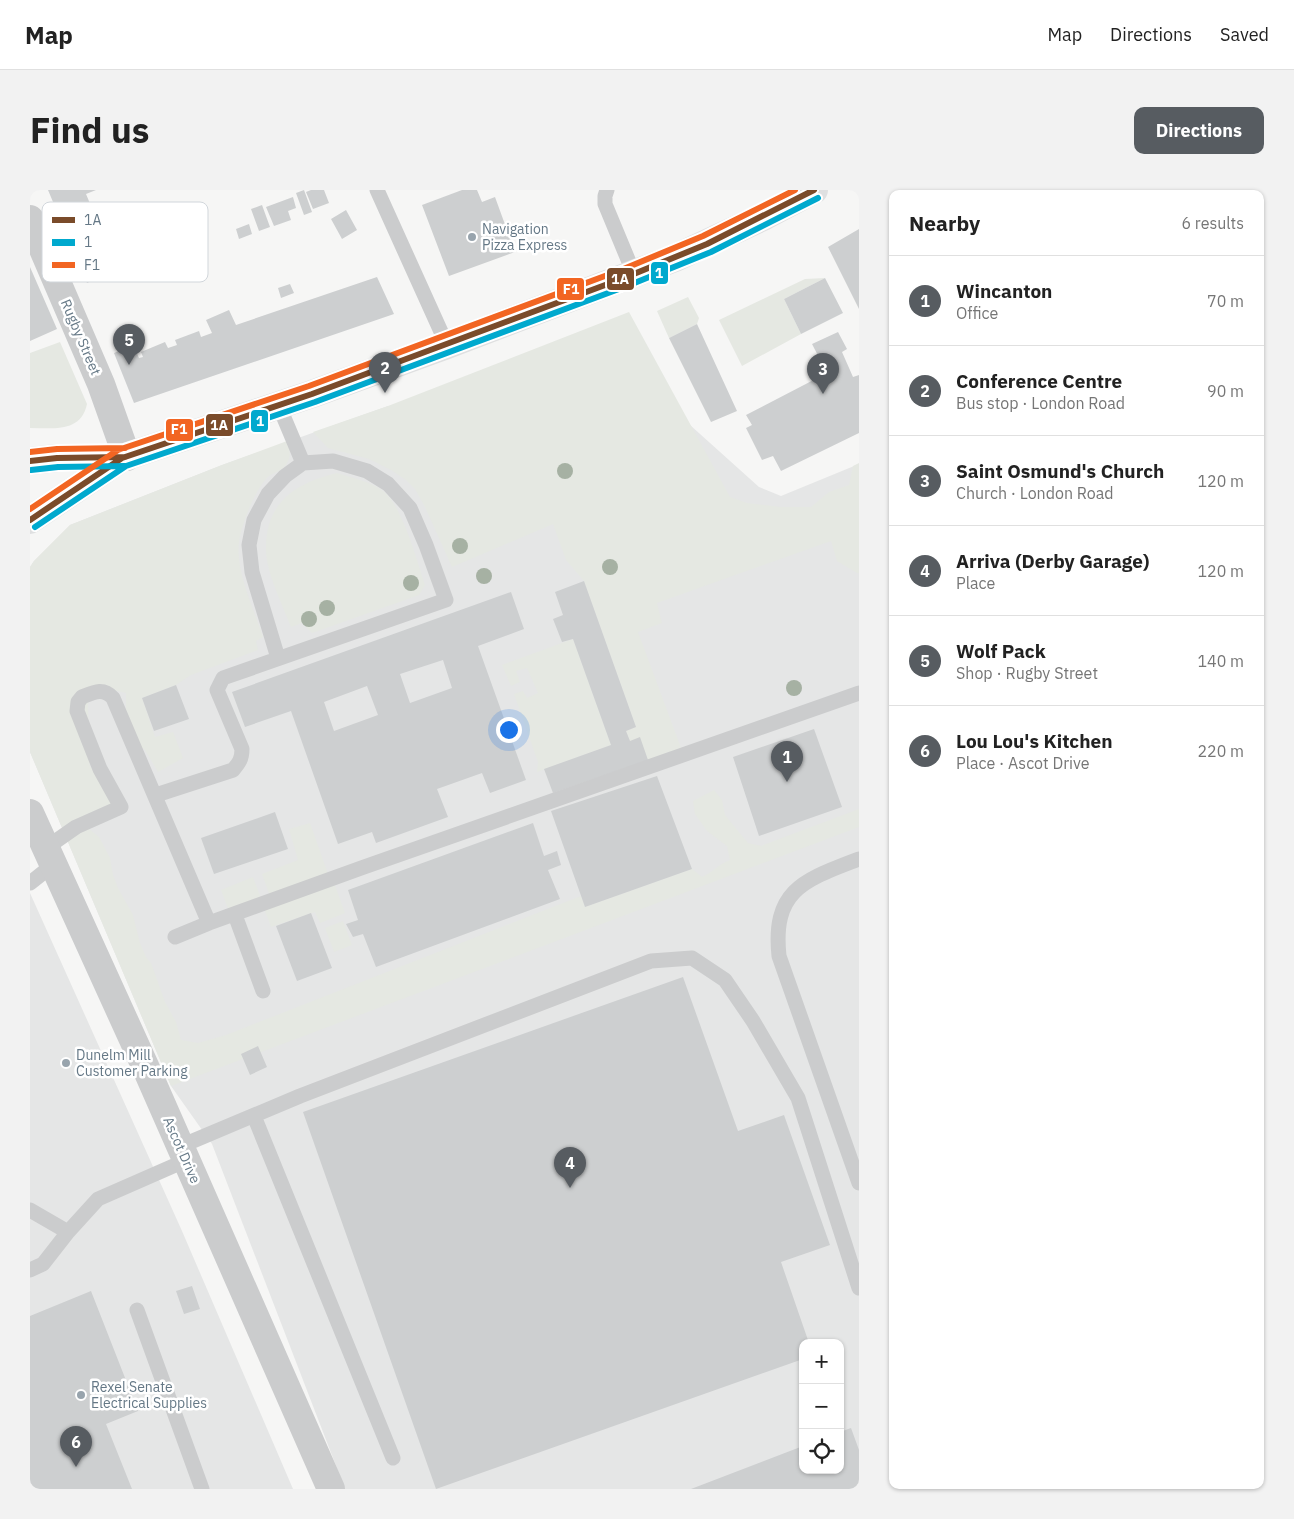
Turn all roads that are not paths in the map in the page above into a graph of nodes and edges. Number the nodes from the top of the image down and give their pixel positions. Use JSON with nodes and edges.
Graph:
{"nodes":[{"id":1,"x":377,"y":190,"type":"edge"},
{"id":2,"x":607,"y":190,"type":"edge"},
{"id":3,"x":814,"y":190,"type":"edge"},
{"id":4,"x":30,"y":219,"type":"edge"},
{"id":5,"x":42,"y":247,"type":"edge"},
{"id":6,"x":634,"y":274,"type":"junction"},
{"id":7,"x":57,"y":282,"type":"edge"},
{"id":8,"x":447,"y":345,"type":"junction"},
{"id":9,"x":279,"y":406,"type":"junction"},
{"id":10,"x":125,"y":457,"type":"junction"},
{"id":11,"x":30,"y":462,"type":"edge"},
{"id":12,"x":302,"y":462,"type":"junction"},
{"id":13,"x":30,"y":520,"type":"edge"},
{"id":14,"x":278,"y":658,"type":"junction"},
{"id":15,"x":859,"y":693,"type":"edge"},
{"id":16,"x":156,"y":795,"type":"junction"},
{"id":17,"x":30,"y":813,"type":"edge"},
{"id":18,"x":50,"y":856,"type":"junction"},
{"id":19,"x":859,"y":859,"type":"edge"},
{"id":20,"x":30,"y":883,"type":"edge"},
{"id":21,"x":235,"y":914,"type":"junction"},
{"id":22,"x":209,"y":923,"type":"junction"},
{"id":23,"x":175,"y":937,"type":"dead end"},
{"id":24,"x":263,"y":991,"type":"dead end"},
{"id":25,"x":254,"y":1116,"type":"junction"},
{"id":26,"x":184,"y":1153,"type":"junction"},
{"id":27,"x":859,"y":1183,"type":"edge"},
{"id":28,"x":30,"y":1210,"type":"edge"},
{"id":29,"x":68,"y":1232,"type":"junction"},
{"id":30,"x":30,"y":1270,"type":"edge"},
{"id":31,"x":859,"y":1288,"type":"edge"},
{"id":32,"x":137,"y":1310,"type":"dead end"},
{"id":33,"x":393,"y":1458,"type":"dead end"},
{"id":34,"x":202,"y":1489,"type":"edge"},
{"id":35,"x":331,"y":1489,"type":"edge"}],
"edges":[{"from":1,"to":8,"type":"lane"},
{"from":2,"to":6,"type":"lane"},
{"from":3,"to":6,"type":"main road"},
{"from":4,"to":5,"type":"street","name":"Rugby Street"},
{"from":6,"to":8,"type":"main road"},
{"from":7,"to":10,"type":"street","name":"Rugby Street"},
{"from":8,"to":9,"type":"main road"},
{"from":9,"to":10,"type":"main road"},
{"from":9,"to":12,"type":"lane"},
{"from":10,"to":11,"type":"main road"},
{"from":10,"to":13,"type":"main road"},
{"from":12,"to":14,"type":"lane"},
{"from":12,"to":14,"type":"lane"},
{"from":14,"to":16,"type":"lane"},
{"from":15,"to":21,"type":"lane"},
{"from":16,"to":18,"type":"lane"},
{"from":16,"to":22,"type":"lane"},
{"from":17,"to":18,"type":"street","name":"Ascot Drive"},
{"from":18,"to":20,"type":"lane"},
{"from":18,"to":26,"type":"street","name":"Ascot Drive"},
{"from":19,"to":27,"type":"lane"},
{"from":21,"to":22,"type":"lane"},
{"from":21,"to":24,"type":"lane"},
{"from":22,"to":23,"type":"lane"},
{"from":25,"to":26,"type":"lane"},
{"from":25,"to":31,"type":"lane"},
{"from":25,"to":33,"type":"lane"},
{"from":26,"to":29,"type":"lane"},
{"from":26,"to":35,"type":"street","name":"Ascot Drive"},
{"from":28,"to":29,"type":"lane"},
{"from":29,"to":30,"type":"lane"},
{"from":32,"to":34,"type":"lane"}]}
